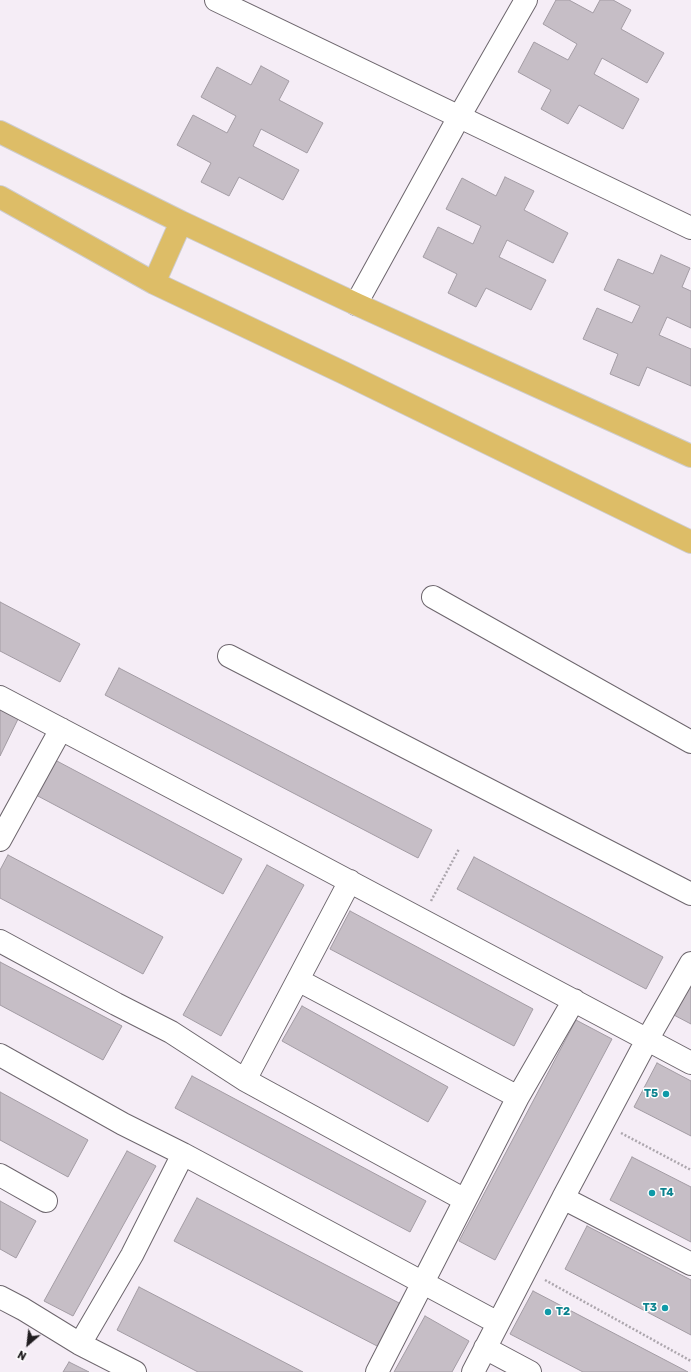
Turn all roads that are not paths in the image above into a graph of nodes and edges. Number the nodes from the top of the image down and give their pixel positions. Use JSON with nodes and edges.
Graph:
{"nodes":[{"id":1,"x":216,"y":0,"type":"edge"},
{"id":2,"x":526,"y":0,"type":"edge"},
{"id":3,"x":459,"y":117,"type":"junction"},
{"id":4,"x":0,"y":132,"type":"edge"},
{"id":5,"x":0,"y":197,"type":"edge"},
{"id":6,"x":181,"y":222,"type":"junction"},
{"id":7,"x":691,"y":228,"type":"edge"},
{"id":8,"x":154,"y":283,"type":"junction"},
{"id":9,"x":356,"y":304,"type":"junction"},
{"id":10,"x":691,"y":456,"type":"edge"},
{"id":11,"x":691,"y":542,"type":"edge"},
{"id":12,"x":433,"y":597,"type":"dead end"},
{"id":13,"x":229,"y":656,"type":"dead end"},
{"id":14,"x":0,"y":697,"type":"edge"},
{"id":15,"x":61,"y":729,"type":"junction"},
{"id":16,"x":691,"y":742,"type":"edge"},
{"id":17,"x":0,"y":840,"type":"edge"},
{"id":18,"x":350,"y":882,"type":"junction"},
{"id":19,"x":691,"y":894,"type":"edge"},
{"id":20,"x":0,"y":941,"type":"edge"},
{"id":21,"x":691,"y":963,"type":"edge"},
{"id":22,"x":298,"y":980,"type":"junction"},
{"id":23,"x":574,"y":1000,"type":"junction"},
{"id":24,"x":647,"y":1040,"type":"junction"},
{"id":25,"x":0,"y":1055,"type":"edge"},
{"id":26,"x":691,"y":1063,"type":"edge"},
{"id":27,"x":245,"y":1080,"type":"junction"},
{"id":28,"x":518,"y":1097,"type":"junction"},
{"id":29,"x":183,"y":1154,"type":"junction"},
{"id":30,"x":0,"y":1175,"type":"edge"},
{"id":31,"x":563,"y":1198,"type":"junction"},
{"id":32,"x":464,"y":1200,"type":"junction"},
{"id":33,"x":46,"y":1201,"type":"dead end"},
{"id":34,"x":691,"y":1264,"type":"edge"},
{"id":35,"x":423,"y":1283,"type":"junction"},
{"id":36,"x":0,"y":1297,"type":"edge"},
{"id":37,"x":498,"y":1323,"type":"junction"},
{"id":38,"x":80,"y":1344,"type":"junction"},
{"id":39,"x":485,"y":1348,"type":"junction"},
{"id":40,"x":134,"y":1372,"type":"edge"},
{"id":41,"x":377,"y":1372,"type":"edge"},
{"id":42,"x":473,"y":1372,"type":"edge"},
{"id":43,"x":530,"y":1372,"type":"edge"}],
"edges":[{"from":1,"to":3,"type":"street"},
{"from":2,"to":3,"type":"street"},
{"from":3,"to":7,"type":"street"},
{"from":3,"to":9,"type":"street"},
{"from":4,"to":6,"type":"main road"},
{"from":5,"to":8,"type":"main road"},
{"from":6,"to":8,"type":"main road"},
{"from":6,"to":9,"type":"main road"},
{"from":8,"to":11,"type":"main road"},
{"from":9,"to":10,"type":"main road"},
{"from":12,"to":16,"type":"street"},
{"from":13,"to":19,"type":"street"},
{"from":14,"to":15,"type":"street"},
{"from":15,"to":17,"type":"street"},
{"from":15,"to":18,"type":"street"},
{"from":18,"to":22,"type":"street"},
{"from":18,"to":23,"type":"street"},
{"from":20,"to":27,"type":"street"},
{"from":21,"to":24,"type":"street"},
{"from":22,"to":27,"type":"street"},
{"from":22,"to":28,"type":"street"},
{"from":23,"to":24,"type":"street"},
{"from":23,"to":28,"type":"street"},
{"from":24,"to":26,"type":"street"},
{"from":24,"to":31,"type":"street"},
{"from":25,"to":29,"type":"street"},
{"from":27,"to":32,"type":"street"},
{"from":28,"to":32,"type":"street"},
{"from":29,"to":35,"type":"street"},
{"from":29,"to":38,"type":"street"},
{"from":30,"to":33,"type":"street"},
{"from":31,"to":34,"type":"street"},
{"from":31,"to":37,"type":"street"},
{"from":32,"to":35,"type":"street"},
{"from":35,"to":37,"type":"street"},
{"from":35,"to":41,"type":"street"},
{"from":36,"to":38,"type":"street"},
{"from":37,"to":39,"type":"street"},
{"from":38,"to":40,"type":"street"},
{"from":39,"to":42,"type":"street"},
{"from":39,"to":43,"type":"street"}]}
